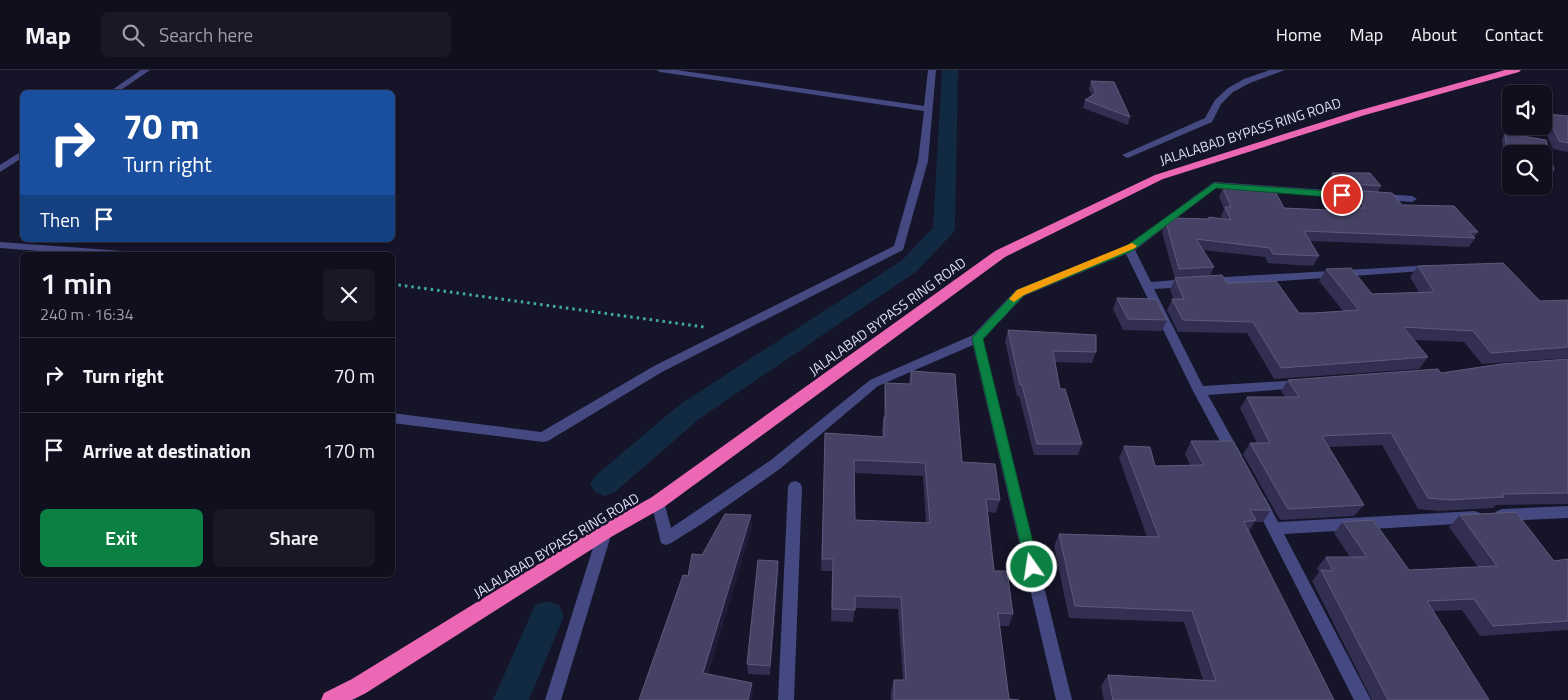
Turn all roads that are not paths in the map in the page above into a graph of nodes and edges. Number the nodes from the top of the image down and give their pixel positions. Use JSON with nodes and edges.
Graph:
{"nodes":[{"id":1,"x":146,"y":70,"type":"edge"},
{"id":2,"x":660,"y":70,"type":"edge"},
{"id":3,"x":932,"y":70,"type":"edge"},
{"id":4,"x":1282,"y":70,"type":"edge"},
{"id":5,"x":1516,"y":70,"type":"edge"},
{"id":6,"x":116,"y":90,"type":"edge"},
{"id":7,"x":928,"y":109,"type":"junction"},
{"id":8,"x":20,"y":155,"type":"edge"},
{"id":9,"x":1127,"y":155,"type":"dead end"},
{"id":10,"x":0,"y":169,"type":"edge"},
{"id":11,"x":1412,"y":199,"type":"dead end"},
{"id":12,"x":0,"y":245,"type":"edge"},
{"id":13,"x":1128,"y":249,"type":"junction"},
{"id":14,"x":96,"y":252,"type":"edge"},
{"id":15,"x":1440,"y":268,"type":"edge"},
{"id":16,"x":1146,"y":286,"type":"junction"},
{"id":17,"x":977,"y":338,"type":"junction"},
{"id":18,"x":1309,"y":383,"type":"edge"},
{"id":19,"x":1199,"y":391,"type":"junction"},
{"id":20,"x":395,"y":418,"type":"edge"},
{"id":21,"x":1242,"y":468,"type":"edge"},
{"id":22,"x":1252,"y":485,"type":"edge"},
{"id":23,"x":794,"y":487,"type":"dead end"},
{"id":24,"x":658,"y":502,"type":"junction"},
{"id":25,"x":1568,"y":512,"type":"edge"},
{"id":26,"x":1275,"y":528,"type":"junction"},
{"id":27,"x":605,"y":532,"type":"junction"},
{"id":28,"x":331,"y":700,"type":"edge"},
{"id":29,"x":553,"y":700,"type":"edge"},
{"id":30,"x":786,"y":700,"type":"edge"},
{"id":31,"x":1064,"y":700,"type":"edge"},
{"id":32,"x":1363,"y":700,"type":"edge"}],
"edges":[{"from":1,"to":6,"type":"street"},
{"from":2,"to":7,"type":"street"},
{"from":3,"to":7,"type":"street"},
{"from":4,"to":9,"type":"street"},
{"from":5,"to":24,"type":"highway","name":"JALALABAD BYPASS RING ROAD"},
{"from":7,"to":20,"type":"street"},
{"from":8,"to":10,"type":"street"},
{"from":11,"to":13,"type":"street"},
{"from":12,"to":14,"type":"street"},
{"from":13,"to":16,"type":"street"},
{"from":13,"to":17,"type":"street"},
{"from":15,"to":16,"type":"street"},
{"from":16,"to":19,"type":"street"},
{"from":17,"to":24,"type":"street"},
{"from":17,"to":31,"type":"street"},
{"from":18,"to":19,"type":"street"},
{"from":19,"to":21,"type":"street"},
{"from":22,"to":26,"type":"street"},
{"from":23,"to":30,"type":"street"},
{"from":24,"to":27,"type":"highway","name":"JALALABAD BYPASS RING ROAD"},
{"from":25,"to":26,"type":"street"},
{"from":26,"to":32,"type":"street"},
{"from":27,"to":28,"type":"highway","name":"JALALABAD BYPASS RING ROAD"},
{"from":27,"to":29,"type":"street"}]}
